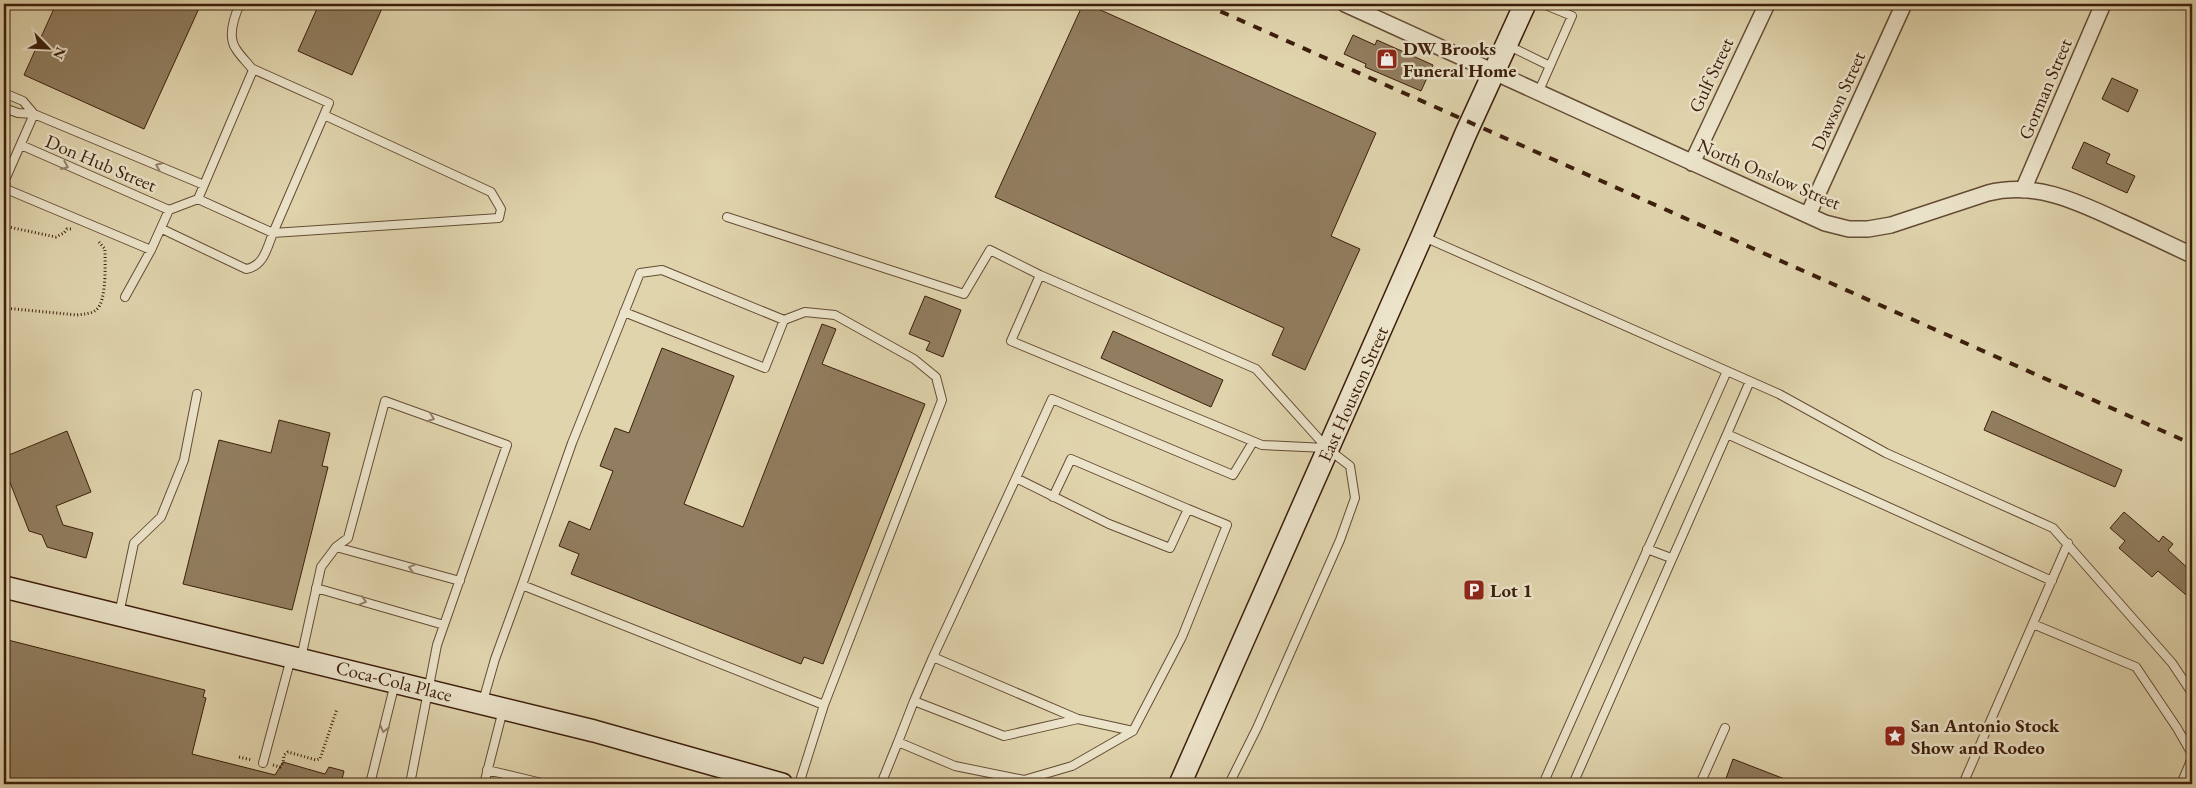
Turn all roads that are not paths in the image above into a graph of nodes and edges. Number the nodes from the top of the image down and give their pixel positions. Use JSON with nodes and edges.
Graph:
{"nodes":[{"id":1,"x":240,"y":4,"type":"edge"},
{"id":2,"x":1344,"y":4,"type":"edge"},
{"id":3,"x":1525,"y":4,"type":"edge"},
{"id":4,"x":1543,"y":4,"type":"edge"},
{"id":5,"x":1766,"y":4,"type":"edge"},
{"id":6,"x":1904,"y":4,"type":"edge"},
{"id":7,"x":2103,"y":4,"type":"edge"},
{"id":8,"x":1506,"y":45,"type":"junction"},
{"id":9,"x":1550,"y":66,"type":"junction"},
{"id":10,"x":253,"y":69,"type":"junction"},
{"id":11,"x":1493,"y":73,"type":"junction"},
{"id":12,"x":4,"y":93,"type":"edge"},
{"id":13,"x":1538,"y":93,"type":"junction"},
{"id":14,"x":4,"y":108,"type":"edge"},
{"id":15,"x":34,"y":114,"type":"junction"},
{"id":16,"x":324,"y":114,"type":"junction"},
{"id":17,"x":21,"y":145,"type":"junction"},
{"id":18,"x":1692,"y":163,"type":"junction"},
{"id":19,"x":204,"y":185,"type":"junction"},
{"id":20,"x":2023,"y":190,"type":"junction"},
{"id":21,"x":198,"y":199,"type":"junction"},
{"id":22,"x":169,"y":210,"type":"junction"},
{"id":23,"x":1808,"y":215,"type":"junction"},
{"id":24,"x":727,"y":217,"type":"dead end"},
{"id":25,"x":162,"y":229,"type":"junction"},
{"id":26,"x":273,"y":234,"type":"junction"},
{"id":27,"x":1422,"y":236,"type":"junction"},
{"id":28,"x":151,"y":250,"type":"junction"},
{"id":29,"x":2192,"y":255,"type":"edge"},
{"id":30,"x":1040,"y":275,"type":"junction"},
{"id":31,"x":124,"y":297,"type":"dead end"},
{"id":32,"x":624,"y":312,"type":"junction"},
{"id":33,"x":784,"y":320,"type":"junction"},
{"id":34,"x":1727,"y":371,"type":"junction"},
{"id":35,"x":1750,"y":381,"type":"junction"},
{"id":36,"x":196,"y":394,"type":"dead end"},
{"id":37,"x":1727,"y":434,"type":"junction"},
{"id":38,"x":1253,"y":442,"type":"junction"},
{"id":39,"x":1328,"y":448,"type":"junction"},
{"id":40,"x":1016,"y":478,"type":"junction"},
{"id":41,"x":1053,"y":497,"type":"junction"},
{"id":42,"x":1188,"y":509,"type":"junction"},
{"id":43,"x":2068,"y":543,"type":"junction"},
{"id":44,"x":336,"y":547,"type":"junction"},
{"id":45,"x":1648,"y":548,"type":"junction"},
{"id":46,"x":1671,"y":558,"type":"junction"},
{"id":47,"x":460,"y":581,"type":"junction"},
{"id":48,"x":2052,"y":581,"type":"junction"},
{"id":49,"x":522,"y":585,"type":"junction"},
{"id":50,"x":4,"y":587,"type":"edge"},
{"id":51,"x":316,"y":588,"type":"junction"},
{"id":52,"x":118,"y":614,"type":"junction"},
{"id":53,"x":2033,"y":624,"type":"junction"},
{"id":54,"x":444,"y":625,"type":"junction"},
{"id":55,"x":296,"y":657,"type":"junction"},
{"id":56,"x":933,"y":657,"type":"junction"},
{"id":57,"x":396,"y":682,"type":"junction"},
{"id":58,"x":427,"y":689,"type":"junction"},
{"id":59,"x":2192,"y":693,"type":"edge"},
{"id":60,"x":914,"y":701,"type":"junction"},
{"id":61,"x":482,"y":703,"type":"junction"},
{"id":62,"x":824,"y":705,"type":"junction"},
{"id":63,"x":503,"y":708,"type":"junction"},
{"id":64,"x":1078,"y":719,"type":"junction"},
{"id":65,"x":1725,"y":728,"type":"dead end"},
{"id":66,"x":1132,"y":731,"type":"junction"},
{"id":67,"x":898,"y":742,"type":"junction"},
{"id":68,"x":1194,"y":751,"type":"junction"},
{"id":69,"x":2192,"y":754,"type":"edge"},
{"id":70,"x":2192,"y":758,"type":"edge"},
{"id":71,"x":263,"y":763,"type":"road end"},
{"id":72,"x":487,"y":770,"type":"junction"},
{"id":73,"x":370,"y":784,"type":"edge"},
{"id":74,"x":410,"y":784,"type":"edge"},
{"id":75,"x":484,"y":784,"type":"edge"},
{"id":76,"x":546,"y":784,"type":"edge"},
{"id":77,"x":782,"y":784,"type":"edge"},
{"id":78,"x":799,"y":784,"type":"edge"},
{"id":79,"x":881,"y":784,"type":"edge"},
{"id":80,"x":1167,"y":784,"type":"edge"},
{"id":81,"x":1180,"y":784,"type":"edge"},
{"id":82,"x":1229,"y":784,"type":"edge"},
{"id":83,"x":1543,"y":784,"type":"edge"},
{"id":84,"x":1573,"y":784,"type":"edge"},
{"id":85,"x":1700,"y":784,"type":"edge"},
{"id":86,"x":1963,"y":784,"type":"edge"},
{"id":87,"x":2181,"y":784,"type":"edge"}],
"edges":[{"from":1,"to":10,"type":"lane"},
{"from":2,"to":11,"type":"street","name":"North Onslow Street"},
{"from":3,"to":8,"type":"main road","name":"East Houston Street"},
{"from":4,"to":9,"type":"lane"},
{"from":5,"to":18,"type":"street","name":"Gulf Street"},
{"from":6,"to":23,"type":"street","name":"Dawson Street"},
{"from":7,"to":20,"type":"street","name":"Gorman Street"},
{"from":8,"to":9,"type":"lane"},
{"from":8,"to":11,"type":"main road","name":"East Houston Street"},
{"from":9,"to":13,"type":"lane"},
{"from":10,"to":16,"type":"lane"},
{"from":10,"to":19,"type":"lane"},
{"from":11,"to":13,"type":"street","name":"North Onslow Street"},
{"from":11,"to":27,"type":"main road","name":"East Houston Street"},
{"from":12,"to":15,"type":"lane"},
{"from":13,"to":18,"type":"street","name":"North Onslow Street"},
{"from":14,"to":15,"type":"lane"},
{"from":15,"to":17,"type":"lane"},
{"from":19,"to":15,"type":"lane","one_way":true},
{"from":16,"to":26,"type":"lane"},
{"from":16,"to":26,"type":"lane"},
{"from":17,"to":22,"type":"lane","name":"Don Hub Street","one_way":true},
{"from":17,"to":28,"type":"lane"},
{"from":18,"to":23,"type":"street","name":"North Onslow Street"},
{"from":19,"to":21,"type":"lane"},
{"from":20,"to":23,"type":"street","name":"North Onslow Street"},
{"from":20,"to":29,"type":"street","name":"North Onslow Street"},
{"from":21,"to":22,"type":"lane"},
{"from":21,"to":26,"type":"lane"},
{"from":22,"to":25,"type":"lane"},
{"from":24,"to":30,"type":"lane"},
{"from":25,"to":26,"type":"lane"},
{"from":25,"to":28,"type":"lane"},
{"from":27,"to":34,"type":"lane"},
{"from":27,"to":39,"type":"main road","name":"East Houston Street"},
{"from":28,"to":31,"type":"lane"},
{"from":30,"to":38,"type":"lane"},
{"from":30,"to":39,"type":"lane"},
{"from":32,"to":33,"type":"lane"},
{"from":32,"to":33,"type":"lane"},
{"from":32,"to":49,"type":"lane"},
{"from":33,"to":62,"type":"lane"},
{"from":34,"to":35,"type":"lane"},
{"from":34,"to":45,"type":"lane"},
{"from":35,"to":37,"type":"lane"},
{"from":35,"to":43,"type":"lane"},
{"from":36,"to":52,"type":"lane"},
{"from":37,"to":46,"type":"lane"},
{"from":37,"to":48,"type":"lane"},
{"from":38,"to":39,"type":"lane"},
{"from":38,"to":40,"type":"lane"},
{"from":39,"to":68,"type":"main road","name":"East Houston Street"},
{"from":39,"to":82,"type":"lane"},
{"from":40,"to":41,"type":"lane"},
{"from":40,"to":56,"type":"lane"},
{"from":41,"to":42,"type":"lane"},
{"from":41,"to":42,"type":"lane"},
{"from":42,"to":66,"type":"lane"},
{"from":43,"to":48,"type":"lane"},
{"from":43,"to":59,"type":"lane"},
{"from":47,"to":44,"type":"lane","one_way":true},
{"from":44,"to":47,"type":"lane","one_way":true},
{"from":44,"to":51,"type":"lane"},
{"from":45,"to":46,"type":"lane"},
{"from":45,"to":83,"type":"lane"},
{"from":46,"to":84,"type":"lane"},
{"from":47,"to":54,"type":"lane"},
{"from":48,"to":53,"type":"lane"},
{"from":49,"to":61,"type":"lane"},
{"from":49,"to":62,"type":"lane"},
{"from":50,"to":52,"type":"main road","name":"Coca-Cola Place"},
{"from":51,"to":54,"type":"lane","one_way":true},
{"from":51,"to":55,"type":"lane"},
{"from":52,"to":55,"type":"main road","name":"Coca-Cola Place"},
{"from":53,"to":69,"type":"lane"},
{"from":53,"to":86,"type":"lane"},
{"from":54,"to":58,"type":"lane"},
{"from":55,"to":57,"type":"main road","name":"Coca-Cola Place"},
{"from":55,"to":71,"type":"lane"},
{"from":56,"to":60,"type":"lane"},
{"from":56,"to":64,"type":"lane"},
{"from":57,"to":58,"type":"main road","name":"Coca-Cola Place"},
{"from":57,"to":73,"type":"lane","one_way":true},
{"from":58,"to":61,"type":"main road","name":"Coca-Cola Place"},
{"from":58,"to":74,"type":"lane"},
{"from":60,"to":64,"type":"lane"},
{"from":60,"to":67,"type":"lane"},
{"from":61,"to":63,"type":"main road","name":"Coca-Cola Place"},
{"from":62,"to":78,"type":"lane"},
{"from":63,"to":72,"type":"lane"},
{"from":63,"to":77,"type":"main road","name":"Coca-Cola Place"},
{"from":64,"to":66,"type":"lane"},
{"from":65,"to":85,"type":"lane"},
{"from":66,"to":67,"type":"lane"},
{"from":67,"to":79,"type":"lane"},
{"from":68,"to":80,"type":"main road"},
{"from":68,"to":81,"type":"main road","name":"East Houston Street"},
{"from":70,"to":87,"type":"lane"},
{"from":72,"to":75,"type":"lane"},
{"from":72,"to":76,"type":"lane"}]}
